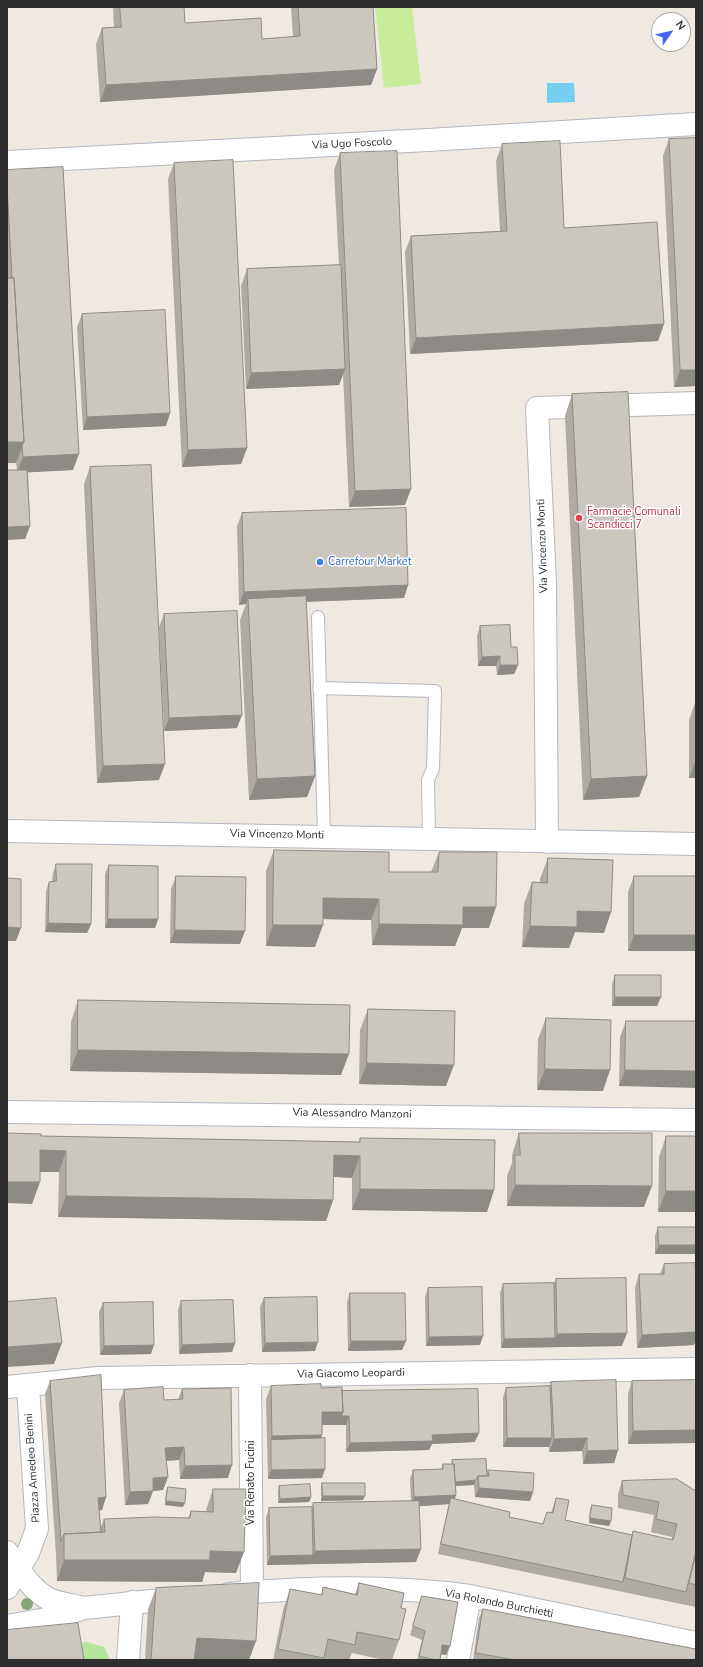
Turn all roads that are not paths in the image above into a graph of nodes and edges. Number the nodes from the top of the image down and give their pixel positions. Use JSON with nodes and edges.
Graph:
{"nodes":[{"id":1,"x":696,"y":124,"type":"edge"},
{"id":2,"x":7,"y":162,"type":"edge"},
{"id":3,"x":696,"y":403,"type":"edge"},
{"id":4,"x":318,"y":617,"type":"dead end"},
{"id":5,"x":319,"y":688,"type":"junction"},
{"id":6,"x":7,"y":831,"type":"edge"},
{"id":7,"x":324,"y":836,"type":"junction"},
{"id":8,"x":429,"y":838,"type":"junction"},
{"id":9,"x":547,"y":842,"type":"junction"},
{"id":10,"x":696,"y":844,"type":"edge"},
{"id":11,"x":7,"y":1112,"type":"edge"},
{"id":12,"x":696,"y":1120,"type":"edge"},
{"id":13,"x":696,"y":1369,"type":"edge"},
{"id":14,"x":250,"y":1375,"type":"junction"},
{"id":15,"x":17,"y":1387,"type":"edge"},
{"id":16,"x":13,"y":1561,"type":"edge"},
{"id":17,"x":7,"y":1588,"type":"edge"},
{"id":18,"x":252,"y":1592,"type":"junction"},
{"id":19,"x":470,"y":1596,"type":"junction"},
{"id":20,"x":132,"y":1602,"type":"junction"},
{"id":21,"x":84,"y":1608,"type":"junction"},
{"id":22,"x":7,"y":1626,"type":"edge"},
{"id":23,"x":696,"y":1644,"type":"edge"},
{"id":24,"x":128,"y":1660,"type":"edge"},
{"id":25,"x":458,"y":1660,"type":"edge"}],
"edges":[{"from":1,"to":2,"type":"street","name":"Via Ugo Foscolo"},
{"from":3,"to":9,"type":"street","name":"Via Vincenzo Monti"},
{"from":4,"to":5,"type":"lane"},
{"from":5,"to":7,"type":"lane"},
{"from":5,"to":8,"type":"lane"},
{"from":6,"to":7,"type":"street","name":"Via Vincenzo Monti"},
{"from":7,"to":8,"type":"street","name":"Via Vincenzo Monti"},
{"from":8,"to":9,"type":"street","name":"Via Vincenzo Monti"},
{"from":9,"to":10,"type":"street","name":"Via Vincenzo Monti"},
{"from":11,"to":12,"type":"street","name":"Via Alessandro Manzoni"},
{"from":13,"to":14,"type":"street","name":"Via Giacomo Leopardi"},
{"from":14,"to":15,"type":"street","name":"Via Giacomo Leopardi"},
{"from":14,"to":18,"type":"street","name":"Via Renato Fucini"},
{"from":15,"to":16,"type":"street","name":"Piazza Amedeo Benini"},
{"from":16,"to":17,"type":"street","name":"Piazza Amedeo Benini"},
{"from":16,"to":21,"type":"street"},
{"from":18,"to":19,"type":"street","name":"Via Rolando Burchietti"},
{"from":18,"to":20,"type":"street","name":"Via Rolando Burchietti"},
{"from":19,"to":23,"type":"street","name":"Via Rolando Burchietti"},
{"from":19,"to":25,"type":"street"},
{"from":20,"to":21,"type":"street","name":"Via Rolando Burchietti"},
{"from":20,"to":24,"type":"street"},
{"from":21,"to":22,"type":"street"}]}
